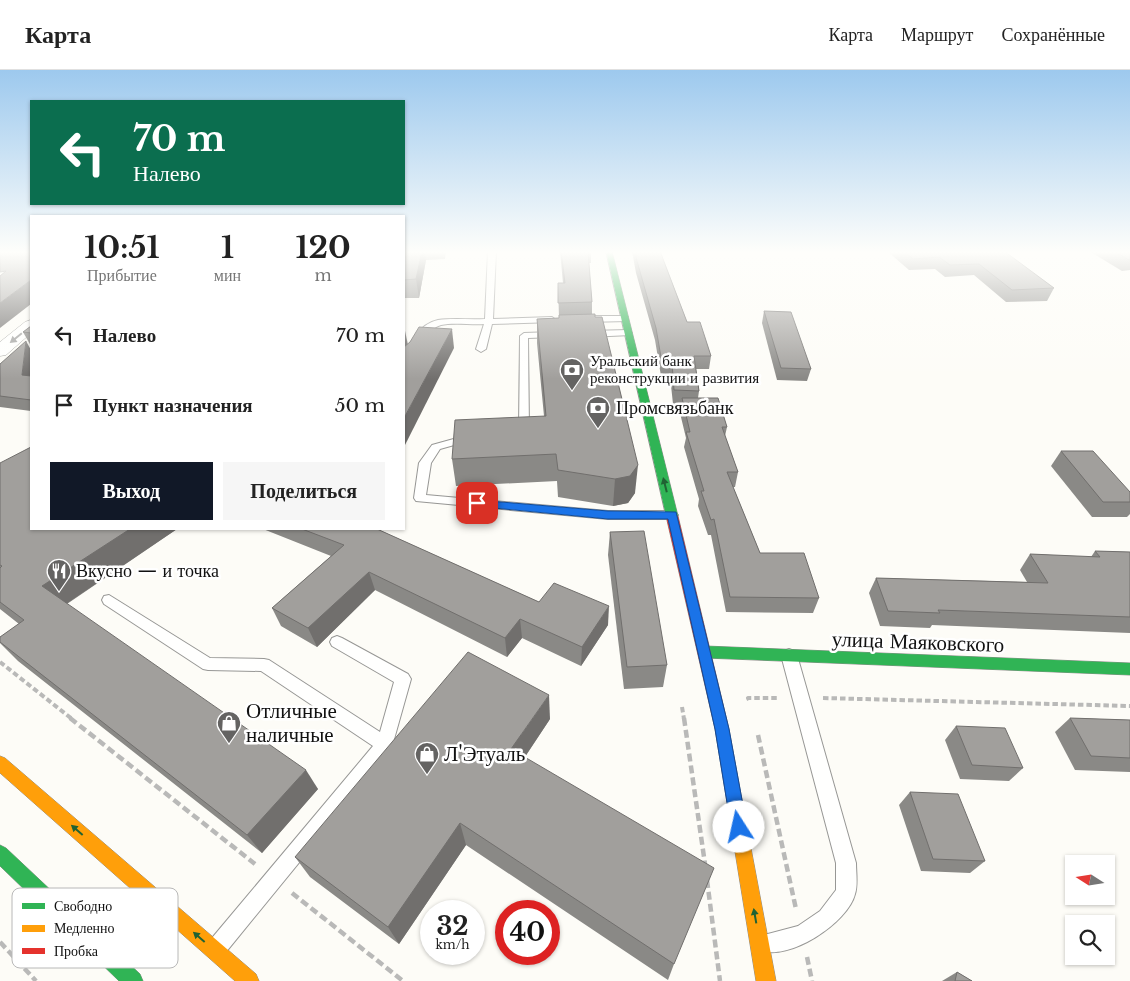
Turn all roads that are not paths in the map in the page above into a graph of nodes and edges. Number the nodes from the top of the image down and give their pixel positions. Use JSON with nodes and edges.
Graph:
{"nodes":[{"id":1,"x":490,"y":294,"type":"edge"},
{"id":2,"x":619,"y":294,"type":"edge"},
{"id":3,"x":625,"y":318,"type":"junction"},
{"id":4,"x":489,"y":321,"type":"junction"},
{"id":5,"x":30,"y":326,"type":"edge"},
{"id":6,"x":628,"y":333,"type":"junction"},
{"id":7,"x":581,"y":334,"type":"edge"},
{"id":8,"x":562,"y":335,"type":"edge"},
{"id":9,"x":482,"y":349,"type":"dead end"},
{"id":10,"x":0,"y":351,"type":"edge"},
{"id":11,"x":405,"y":363,"type":"edge"},
{"id":12,"x":507,"y":437,"type":"edge"},
{"id":13,"x":481,"y":438,"type":"edge"},
{"id":14,"x":672,"y":515,"type":"junction"},
{"id":15,"x":109,"y":600,"type":"dead end"},
{"id":16,"x":336,"y":642,"type":"dead end"},
{"id":17,"x":705,"y":652,"type":"junction"},
{"id":18,"x":790,"y":655,"type":"junction"},
{"id":19,"x":1130,"y":669,"type":"edge"},
{"id":20,"x":385,"y":744,"type":"junction"},
{"id":21,"x":0,"y":763,"type":"edge"},
{"id":22,"x":0,"y":854,"type":"edge"},
{"id":23,"x":36,"y":888,"type":"edge"},
{"id":24,"x":142,"y":888,"type":"edge"},
{"id":25,"x":178,"y":919,"type":"edge"},
{"id":26,"x":760,"y":945,"type":"junction"},
{"id":27,"x":214,"y":951,"type":"junction"},
{"id":28,"x":119,"y":968,"type":"edge"},
{"id":29,"x":133,"y":981,"type":"edge"},
{"id":30,"x":249,"y":981,"type":"edge"},
{"id":31,"x":766,"y":981,"type":"edge"}],
"edges":[{"from":1,"to":4,"type":"lane"},
{"from":2,"to":3,"type":"street"},
{"from":3,"to":4,"type":"lane"},
{"from":3,"to":6,"type":"street"},
{"from":4,"to":9,"type":"lane"},
{"from":4,"to":11,"type":"lane"},
{"from":5,"to":10,"type":"street","one_way":true},
{"from":6,"to":7,"type":"lane"},
{"from":14,"to":6,"type":"street","one_way":true},
{"from":8,"to":12,"type":"lane"},
{"from":13,"to":14,"type":"lane"},
{"from":14,"to":17,"type":"street"},
{"from":15,"to":20,"type":"lane"},
{"from":16,"to":20,"type":"lane"},
{"from":17,"to":18,"type":"street","name":"улица Маяковского"},
{"from":26,"to":17,"type":"street","one_way":true},
{"from":18,"to":19,"type":"street","name":"улица Маяковского"},
{"from":18,"to":26,"type":"lane"},
{"from":20,"to":27,"type":"lane"},
{"from":24,"to":21,"type":"street","one_way":true},
{"from":22,"to":23,"type":"street"},
{"from":27,"to":25,"type":"street","one_way":true},
{"from":26,"to":31,"type":"street"},
{"from":27,"to":30,"type":"street"},
{"from":28,"to":29,"type":"street"}]}
